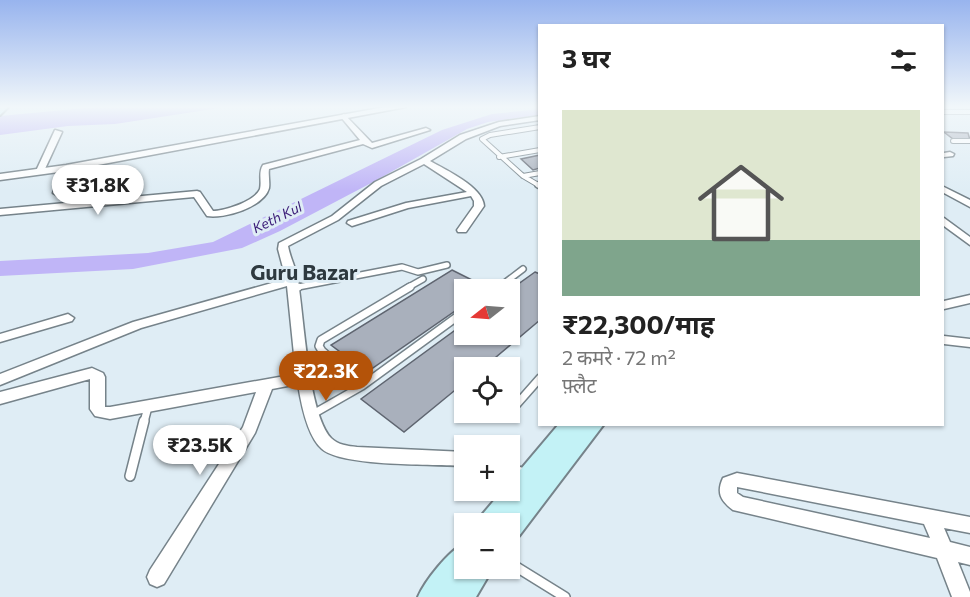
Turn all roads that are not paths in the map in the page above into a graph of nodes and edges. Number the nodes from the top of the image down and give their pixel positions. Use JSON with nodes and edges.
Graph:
{"nodes":[{"id":1,"x":57,"y":135,"type":"edge"},
{"id":2,"x":243,"y":135,"type":"edge"},
{"id":3,"x":359,"y":135,"type":"edge"},
{"id":4,"x":411,"y":135,"type":"edge"},
{"id":5,"x":470,"y":135,"type":"edge"},
{"id":6,"x":491,"y":135,"type":"edge"},
{"id":7,"x":364,"y":141,"type":"junction"},
{"id":8,"x":953,"y":141,"type":"dead end"},
{"id":9,"x":970,"y":141,"type":"edge"},
{"id":10,"x":538,"y":150,"type":"edge"},
{"id":11,"x":499,"y":157,"type":"junction"},
{"id":12,"x":424,"y":161,"type":"junction"},
{"id":13,"x":66,"y":168,"type":"junction"},
{"id":14,"x":40,"y":171,"type":"junction"},
{"id":15,"x":538,"y":173,"type":"edge"},
{"id":16,"x":523,"y":176,"type":"junction"},
{"id":17,"x":0,"y":177,"type":"edge"},
{"id":18,"x":538,"y":185,"type":"edge"},
{"id":19,"x":944,"y":190,"type":"edge"},
{"id":20,"x":58,"y":193,"type":"dead end"},
{"id":21,"x":474,"y":193,"type":"junction"},
{"id":22,"x":970,"y":204,"type":"edge"},
{"id":23,"x":0,"y":212,"type":"edge"},
{"id":24,"x":944,"y":221,"type":"edge"},
{"id":25,"x":352,"y":223,"type":"dead end"},
{"id":26,"x":462,"y":230,"type":"dead end"},
{"id":27,"x":970,"y":242,"type":"edge"},
{"id":28,"x":447,"y":265,"type":"dead end"},
{"id":29,"x":523,"y":270,"type":"dead end"},
{"id":30,"x":423,"y":279,"type":"dead end"},
{"id":31,"x":511,"y":279,"type":"edge"},
{"id":32,"x":293,"y":285,"type":"junction"},
{"id":33,"x":970,"y":299,"type":"edge"},
{"id":34,"x":944,"y":305,"type":"edge"},
{"id":35,"x":68,"y":318,"type":"dead end"},
{"id":36,"x":454,"y":320,"type":"edge"},
{"id":37,"x":0,"y":338,"type":"edge"},
{"id":38,"x":944,"y":340,"type":"edge"},
{"id":39,"x":970,"y":343,"type":"edge"},
{"id":40,"x":304,"y":378,"type":"junction"},
{"id":41,"x":0,"y":380,"type":"edge"},
{"id":42,"x":538,"y":380,"type":"edge"},
{"id":43,"x":266,"y":385,"type":"junction"},
{"id":44,"x":362,"y":386,"type":"junction"},
{"id":45,"x":0,"y":398,"type":"edge"},
{"id":46,"x":520,"y":400,"type":"edge"},
{"id":47,"x":148,"y":406,"type":"junction"},
{"id":48,"x":312,"y":414,"type":"junction"},
{"id":49,"x":570,"y":426,"type":"edge"},
{"id":50,"x":591,"y":426,"type":"edge"},
{"id":51,"x":454,"y":458,"type":"edge"},
{"id":52,"x":130,"y":476,"type":"dead end"},
{"id":53,"x":527,"y":477,"type":"edge"},
{"id":54,"x":499,"y":513,"type":"edge"},
{"id":55,"x":515,"y":513,"type":"edge"},
{"id":56,"x":931,"y":518,"type":"junction"},
{"id":57,"x":970,"y":525,"type":"edge"},
{"id":58,"x":943,"y":550,"type":"junction"},
{"id":59,"x":970,"y":556,"type":"edge"},
{"id":60,"x":520,"y":569,"type":"edge"},
{"id":61,"x":454,"y":570,"type":"edge"},
{"id":62,"x":157,"y":577,"type":"dead end"},
{"id":63,"x":472,"y":579,"type":"edge"},
{"id":64,"x":432,"y":597,"type":"edge"},
{"id":65,"x":459,"y":597,"type":"edge"},
{"id":66,"x":565,"y":597,"type":"edge"},
{"id":67,"x":962,"y":597,"type":"edge"}],
"edges":[{"from":1,"to":14,"type":"street"},
{"from":2,"to":13,"type":"street"},
{"from":3,"to":7,"type":"street"},
{"from":4,"to":7,"type":"street"},
{"from":5,"to":12,"type":"street"},
{"from":6,"to":11,"type":"lane"},
{"from":7,"to":23,"type":"street"},
{"from":8,"to":9,"type":"lane"},
{"from":10,"to":11,"type":"lane"},
{"from":11,"to":16,"type":"lane"},
{"from":12,"to":21,"type":"street"},
{"from":12,"to":32,"type":"street"},
{"from":13,"to":14,"type":"street"},
{"from":13,"to":20,"type":"street"},
{"from":14,"to":17,"type":"street"},
{"from":15,"to":16,"type":"lane"},
{"from":16,"to":18,"type":"lane"},
{"from":19,"to":22,"type":"street"},
{"from":21,"to":25,"type":"street"},
{"from":21,"to":26,"type":"street"},
{"from":24,"to":27,"type":"street"},
{"from":28,"to":32,"type":"lane"},
{"from":29,"to":31,"type":"lane"},
{"from":30,"to":44,"type":"lane"},
{"from":32,"to":40,"type":"street"},
{"from":32,"to":41,"type":"street"},
{"from":33,"to":34,"type":"street"},
{"from":35,"to":37,"type":"street"},
{"from":36,"to":44,"type":"lane"},
{"from":38,"to":39,"type":"street"},
{"from":40,"to":43,"type":"street"},
{"from":40,"to":48,"type":"street"},
{"from":42,"to":46,"type":"lane"},
{"from":43,"to":47,"type":"street"},
{"from":43,"to":62,"type":"street"},
{"from":44,"to":48,"type":"lane"},
{"from":45,"to":47,"type":"street"},
{"from":47,"to":52,"type":"lane"},
{"from":48,"to":51,"type":"street"},
{"from":49,"to":53,"type":"main road"},
{"from":50,"to":53,"type":"main road"},
{"from":53,"to":54,"type":"main road"},
{"from":53,"to":55,"type":"main road"},
{"from":56,"to":57,"type":"street"},
{"from":56,"to":58,"type":"street"},
{"from":56,"to":58,"type":"street"},
{"from":58,"to":59,"type":"street"},
{"from":58,"to":67,"type":"street"},
{"from":60,"to":66,"type":"lane"},
{"from":61,"to":64,"type":"main road"},
{"from":63,"to":65,"type":"main road"}]}
